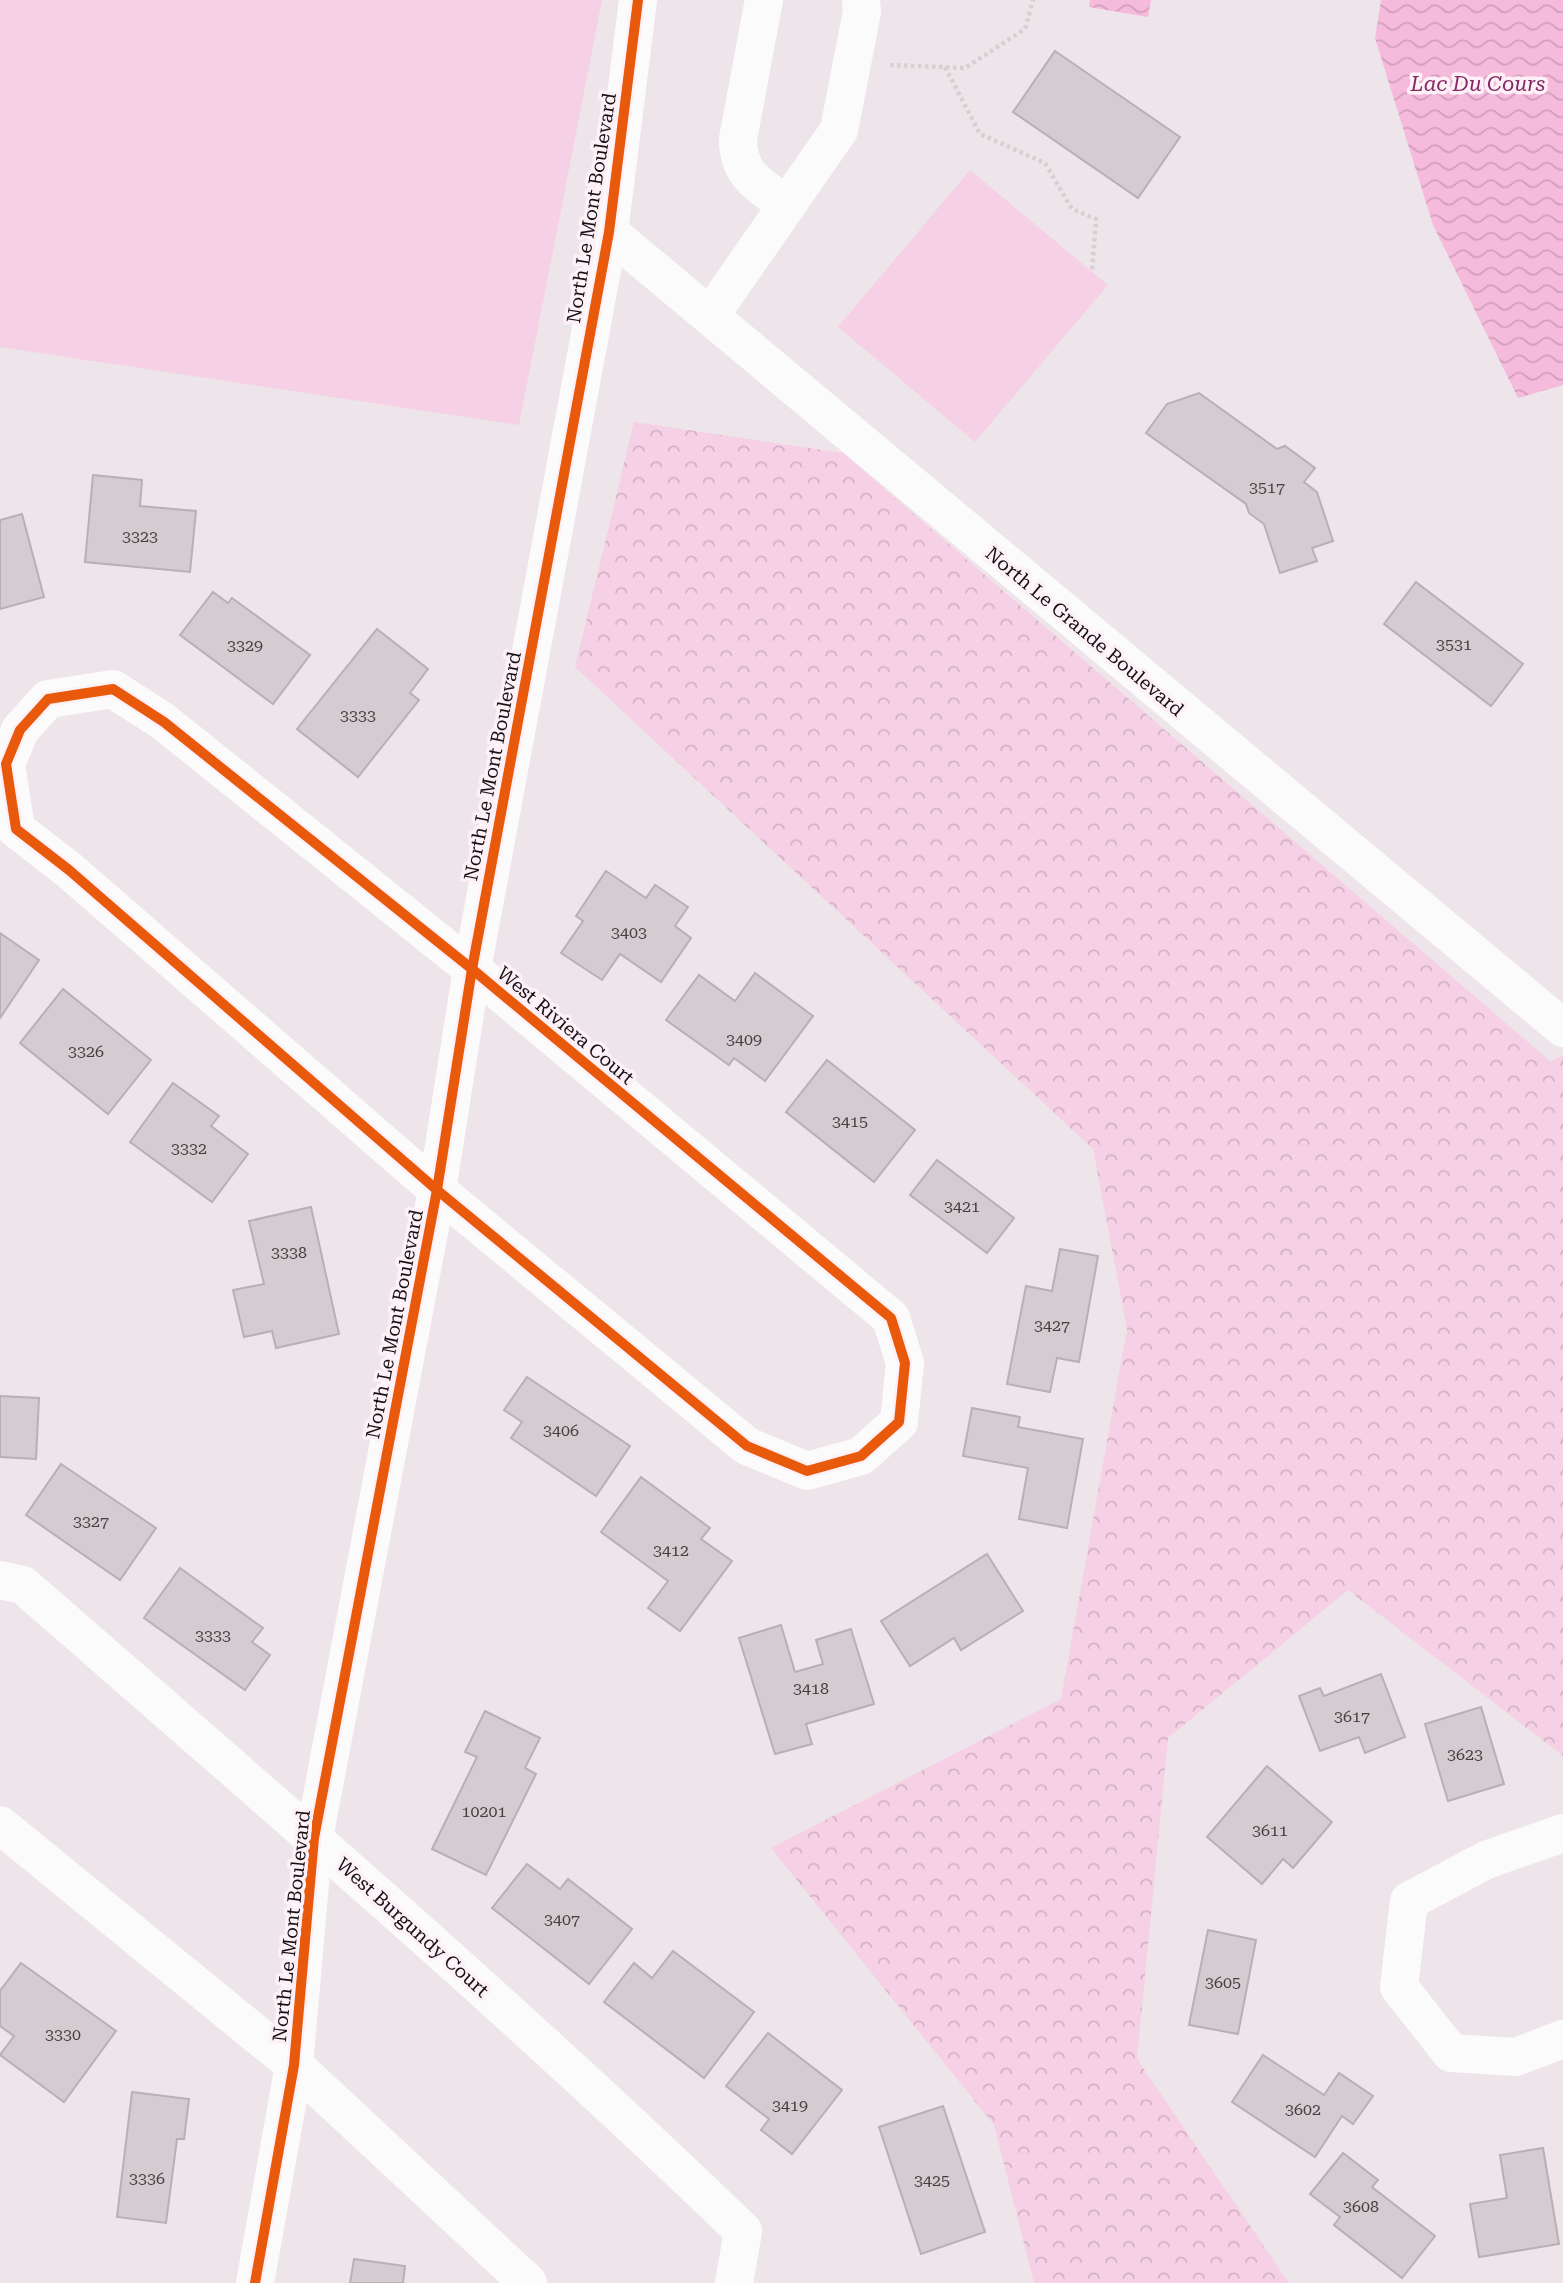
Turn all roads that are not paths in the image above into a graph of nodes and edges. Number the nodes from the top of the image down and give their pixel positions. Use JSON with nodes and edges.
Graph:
{"nodes":[{"id":1,"x":638,"y":0,"type":"edge"},
{"id":2,"x":764,"y":0,"type":"edge"},
{"id":3,"x":861,"y":0,"type":"edge"},
{"id":4,"x":787,"y":205,"type":"junction"},
{"id":5,"x":609,"y":232,"type":"junction"},
{"id":6,"x":710,"y":316,"type":"junction"},
{"id":7,"x":472,"y":969,"type":"junction"},
{"id":8,"x":1563,"y":1028,"type":"edge"},
{"id":9,"x":437,"y":1190,"type":"junction"},
{"id":10,"x":0,"y":1580,"type":"edge"},
{"id":11,"x":0,"y":1825,"type":"edge"},
{"id":12,"x":1563,"y":1833,"type":"edge"},
{"id":13,"x":314,"y":1838,"type":"junction"},
{"id":14,"x":1563,"y":2039,"type":"edge"},
{"id":15,"x":294,"y":2065,"type":"junction"},
{"id":16,"x":255,"y":2283,"type":"edge"},
{"id":17,"x":528,"y":2283,"type":"edge"},
{"id":18,"x":734,"y":2283,"type":"edge"}],
"edges":[{"from":1,"to":5,"type":"street","name":"North Le Mont Boulevard"},
{"from":2,"to":4,"type":"street"},
{"from":3,"to":4,"type":"street"},
{"from":4,"to":6,"type":"street"},
{"from":5,"to":6,"type":"street","name":"North Le Grande Boulevard"},
{"from":5,"to":7,"type":"street","name":"North Le Mont Boulevard"},
{"from":6,"to":8,"type":"street","name":"North Le Grande Boulevard"},
{"from":7,"to":9,"type":"street","name":"North Le Mont Boulevard"},
{"from":7,"to":9,"type":"street","name":"West Riviera Court"},
{"from":7,"to":9,"type":"street","name":"West Riviera Court"},
{"from":9,"to":13,"type":"street","name":"North Le Mont Boulevard"},
{"from":10,"to":13,"type":"street","name":"West Burgundy Court"},
{"from":11,"to":15,"type":"street"},
{"from":12,"to":14,"type":"street"},
{"from":13,"to":15,"type":"street","name":"North Le Mont Boulevard"},
{"from":13,"to":18,"type":"street","name":"West Burgundy Court"},
{"from":15,"to":16,"type":"street","name":"North Le Mont Boulevard"},
{"from":15,"to":17,"type":"street"}]}
